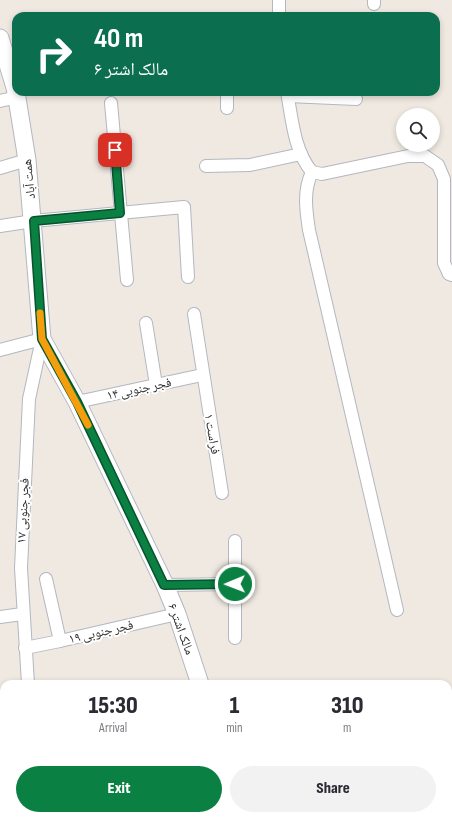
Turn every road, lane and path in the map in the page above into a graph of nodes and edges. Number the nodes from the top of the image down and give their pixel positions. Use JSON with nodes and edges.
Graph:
{"nodes":[{"id":1,"x":280,"y":0,"type":"edge"},
{"id":2,"x":279,"y":12,"type":"edge"},
{"id":3,"x":0,"y":38,"type":"edge"},
{"id":4,"x":11,"y":54,"type":"edge"},
{"id":5,"x":12,"y":95,"type":"edge"},
{"id":6,"x":17,"y":96,"type":"edge"},
{"id":7,"x":226,"y":96,"type":"edge"},
{"id":8,"x":287,"y":96,"type":"edge"},
{"id":9,"x":315,"y":96,"type":"edge"},
{"id":10,"x":356,"y":99,"type":"dead end"},
{"id":11,"x":0,"y":101,"type":"edge"},
{"id":12,"x":111,"y":103,"type":"dead end"},
{"id":13,"x":226,"y":108,"type":"dead end"},
{"id":14,"x":301,"y":154,"type":"junction"},
{"id":15,"x":27,"y":160,"type":"junction"},
{"id":16,"x":206,"y":166,"type":"dead end"},
{"id":17,"x":0,"y":168,"type":"edge"},
{"id":18,"x":312,"y":172,"type":"junction"},
{"id":19,"x":120,"y":213,"type":"junction"},
{"id":20,"x":34,"y":221,"type":"junction"},
{"id":21,"x":448,"y":222,"type":"edge"},
{"id":22,"x":0,"y":226,"type":"edge"},
{"id":23,"x":452,"y":275,"type":"edge"},
{"id":24,"x":188,"y":277,"type":"dead end"},
{"id":25,"x":127,"y":280,"type":"dead end"},
{"id":26,"x":194,"y":314,"type":"dead end"},
{"id":27,"x":146,"y":323,"type":"dead end"},
{"id":28,"x":42,"y":339,"type":"junction"},
{"id":29,"x":0,"y":350,"type":"edge"},
{"id":30,"x":202,"y":375,"type":"junction"},
{"id":31,"x":156,"y":385,"type":"junction"},
{"id":32,"x":77,"y":402,"type":"junction"},
{"id":33,"x":222,"y":493,"type":"dead end"},
{"id":34,"x":235,"y":541,"type":"dead end"},
{"id":35,"x":46,"y":579,"type":"dead end"},
{"id":36,"x":235,"y":584,"type":"junction"},
{"id":37,"x":164,"y":585,"type":"junction"},
{"id":38,"x":397,"y":610,"type":"dead end"},
{"id":39,"x":22,"y":614,"type":"junction"},
{"id":40,"x":178,"y":614,"type":"junction"},
{"id":41,"x":0,"y":617,"type":"edge"},
{"id":42,"x":235,"y":638,"type":"dead end"},
{"id":43,"x":60,"y":641,"type":"junction"},
{"id":44,"x":25,"y":648,"type":"junction"},
{"id":45,"x":28,"y":680,"type":"edge"},
{"id":46,"x":199,"y":680,"type":"edge"}],
"edges":[{"from":1,"to":2,"type":"street"},
{"from":3,"to":4,"type":"main road","name":"همت آباد"},
{"from":5,"to":11,"type":"street"},
{"from":6,"to":15,"type":"main road","name":"همت آباد"},
{"from":7,"to":13,"type":"street"},
{"from":8,"to":14,"type":"street"},
{"from":9,"to":10,"type":"street"},
{"from":12,"to":19,"type":"street"},
{"from":14,"to":16,"type":"street"},
{"from":14,"to":18,"type":"street"},
{"from":15,"to":17,"type":"street"},
{"from":15,"to":20,"type":"main road","name":"همت آباد"},
{"from":18,"to":21,"type":"street"},
{"from":18,"to":38,"type":"street"},
{"from":19,"to":20,"type":"street"},
{"from":19,"to":24,"type":"street"},
{"from":19,"to":25,"type":"street"},
{"from":20,"to":22,"type":"street"},
{"from":20,"to":28,"type":"main road","name":"همت آباد"},
{"from":21,"to":23,"type":"street"},
{"from":26,"to":30,"type":"street","name":"فراست ۱"},
{"from":27,"to":31,"type":"street"},
{"from":28,"to":29,"type":"street"},
{"from":28,"to":32,"type":"main road","name":"مالک اشتر ۶"},
{"from":28,"to":39,"type":"street","name":"فجر جنوبی ۱۷"},
{"from":30,"to":31,"type":"street","name":"فجر جنوبی ۱۴"},
{"from":30,"to":33,"type":"street","name":"فراست ۱"},
{"from":31,"to":32,"type":"street","name":"فجر جنوبی ۱۴"},
{"from":32,"to":37,"type":"main road","name":"مالک اشتر ۶"},
{"from":34,"to":36,"type":"street"},
{"from":35,"to":43,"type":"street"},
{"from":36,"to":37,"type":"street"},
{"from":36,"to":42,"type":"street"},
{"from":37,"to":40,"type":"main road","name":"مالک اشتر ۶"},
{"from":39,"to":41,"type":"street"},
{"from":39,"to":44,"type":"street","name":"فجر جنوبی ۱۷"},
{"from":40,"to":43,"type":"street","name":"فجر جنوبی ۱۹"},
{"from":40,"to":46,"type":"main road","name":"مالک اشتر ۶"},
{"from":43,"to":44,"type":"street","name":"فجر جنوبی ۱۹"},
{"from":44,"to":45,"type":"street","name":"فجر جنوبی ۱۷"}]}
